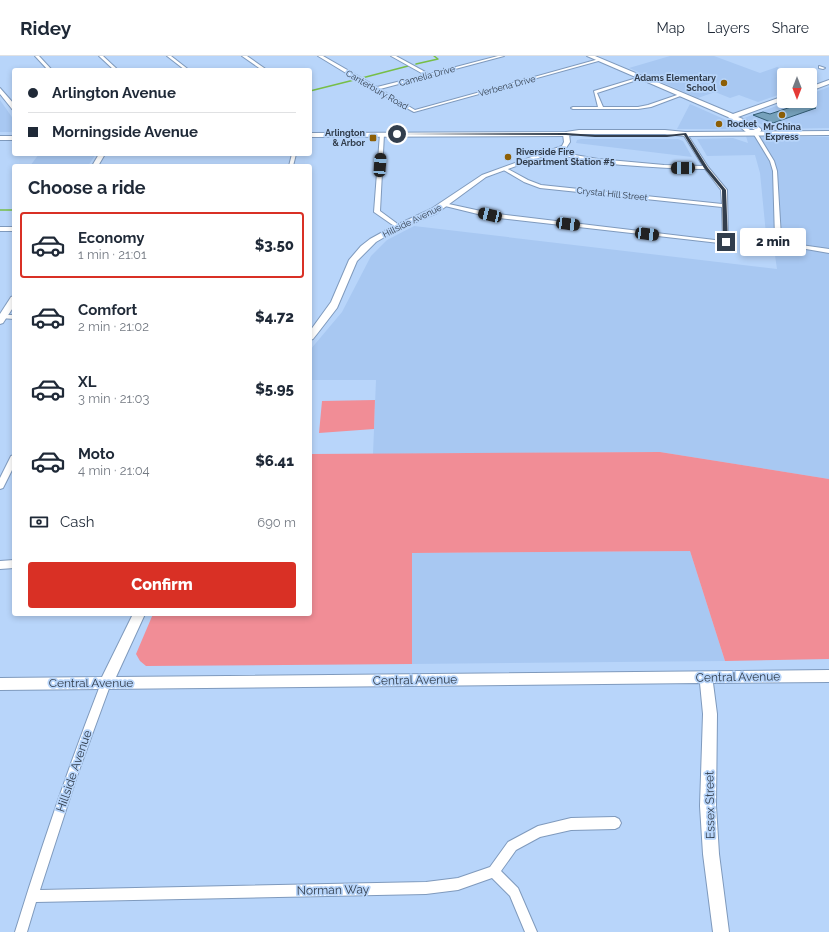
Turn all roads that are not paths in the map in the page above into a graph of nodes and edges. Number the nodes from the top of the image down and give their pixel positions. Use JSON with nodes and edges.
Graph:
{"nodes":[{"id":1,"x":37,"y":56,"type":"edge"},
{"id":2,"x":101,"y":56,"type":"edge"},
{"id":3,"x":169,"y":56,"type":"edge"},
{"id":4,"x":244,"y":56,"type":"edge"},
{"id":5,"x":320,"y":56,"type":"edge"},
{"id":6,"x":393,"y":56,"type":"edge"},
{"id":7,"x":502,"y":56,"type":"edge"},
{"id":8,"x":591,"y":56,"type":"edge"},
{"id":9,"x":600,"y":60,"type":"junction"},
{"id":10,"x":48,"y":68,"type":"edge"},
{"id":11,"x":114,"y":68,"type":"edge"},
{"id":12,"x":184,"y":68,"type":"edge"},
{"id":13,"x":262,"y":68,"type":"edge"},
{"id":14,"x":428,"y":75,"type":"junction"},
{"id":15,"x":641,"y":78,"type":"junction"},
{"id":16,"x":829,"y":82,"type":"edge"},
{"id":17,"x":817,"y":86,"type":"edge"},
{"id":18,"x":375,"y":89,"type":"junction"},
{"id":19,"x":0,"y":90,"type":"edge"},
{"id":20,"x":681,"y":95,"type":"junction"},
{"id":21,"x":777,"y":101,"type":"edge"},
{"id":22,"x":12,"y":105,"type":"edge"},
{"id":23,"x":650,"y":106,"type":"junction"},
{"id":24,"x":573,"y":108,"type":"dead end"},
{"id":25,"x":602,"y":108,"type":"junction"},
{"id":26,"x":659,"y":110,"type":"dead end"},
{"id":27,"x":414,"y":111,"type":"joint"},
{"id":28,"x":731,"y":117,"type":"junction"},
{"id":29,"x":755,"y":133,"type":"junction"},
{"id":30,"x":829,"y":133,"type":"edge"},
{"id":31,"x":382,"y":134,"type":"junction"},
{"id":32,"x":566,"y":134,"type":"junction"},
{"id":33,"x":685,"y":134,"type":"junction"},
{"id":34,"x":0,"y":135,"type":"edge"},
{"id":35,"x":12,"y":135,"type":"edge"},
{"id":36,"x":312,"y":135,"type":"edge"},
{"id":37,"x":0,"y":138,"type":"edge"},
{"id":38,"x":12,"y":138,"type":"edge"},
{"id":39,"x":557,"y":150,"type":"junction"},
{"id":40,"x":504,"y":168,"type":"junction"},
{"id":41,"x":706,"y":168,"type":"junction"},
{"id":42,"x":444,"y":205,"type":"junction"},
{"id":43,"x":724,"y":206,"type":"junction"},
{"id":44,"x":397,"y":226,"type":"junction"},
{"id":45,"x":0,"y":229,"type":"edge"},
{"id":46,"x":12,"y":229,"type":"edge"},
{"id":47,"x":829,"y":251,"type":"edge"},
{"id":48,"x":12,"y":302,"type":"edge"},
{"id":49,"x":12,"y":317,"type":"edge"},
{"id":50,"x":1,"y":319,"type":"edge"},
{"id":51,"x":312,"y":334,"type":"edge"},
{"id":52,"x":12,"y":462,"type":"edge"},
{"id":53,"x":0,"y":486,"type":"edge"},
{"id":54,"x":0,"y":564,"type":"edge"},
{"id":55,"x":12,"y":564,"type":"edge"},
{"id":56,"x":138,"y":616,"type":"edge"},
{"id":57,"x":829,"y":676,"type":"edge"},
{"id":58,"x":706,"y":678,"type":"junction"},
{"id":59,"x":106,"y":683,"type":"junction"},
{"id":60,"x":0,"y":684,"type":"edge"},
{"id":61,"x":614,"y":823,"type":"dead end"},
{"id":62,"x":494,"y":872,"type":"junction"},
{"id":63,"x":32,"y":896,"type":"junction"},
{"id":64,"x":21,"y":932,"type":"edge"},
{"id":65,"x":531,"y":932,"type":"edge"},
{"id":66,"x":721,"y":932,"type":"edge"}],
"edges":[{"from":1,"to":10,"type":"street"},
{"from":2,"to":11,"type":"street"},
{"from":3,"to":12,"type":"street"},
{"from":4,"to":13,"type":"street"},
{"from":5,"to":18,"type":"street","name":"Canterbury Road"},
{"from":6,"to":14,"type":"street"},
{"from":7,"to":14,"type":"street","name":"Camelia Drive"},
{"from":8,"to":9,"type":"street"},
{"from":9,"to":15,"type":"street"},
{"from":9,"to":27,"type":"street","name":"Verbena Drive"},
{"from":14,"to":18,"type":"street","name":"Camelia Drive"},
{"from":15,"to":20,"type":"street"},
{"from":15,"to":25,"type":"street"},
{"from":16,"to":17,"type":"street"},
{"from":18,"to":27,"type":"street","name":"Canterbury Road"},
{"from":19,"to":22,"type":"street"},
{"from":20,"to":23,"type":"street"},
{"from":20,"to":28,"type":"street"},
{"from":21,"to":28,"type":"street"},
{"from":23,"to":25,"type":"street"},
{"from":23,"to":26,"type":"street"},
{"from":24,"to":25,"type":"street"},
{"from":28,"to":29,"type":"street"},
{"from":29,"to":30,"type":"main road"},
{"from":29,"to":33,"type":"main road"},
{"from":29,"to":47,"type":"street"},
{"from":31,"to":32,"type":"main road"},
{"from":31,"to":36,"type":"main road"},
{"from":31,"to":44,"type":"street"},
{"from":32,"to":33,"type":"main road"},
{"from":32,"to":39,"type":"street"},
{"from":33,"to":41,"type":"street"},
{"from":34,"to":35,"type":"main road"},
{"from":37,"to":38,"type":"main road"},
{"from":39,"to":40,"type":"street","name":"Hillside Avenue"},
{"from":39,"to":41,"type":"street"},
{"from":40,"to":42,"type":"street","name":"Hillside Avenue"},
{"from":40,"to":43,"type":"street","name":"Crystal Hill Street"},
{"from":41,"to":43,"type":"street"},
{"from":42,"to":43,"type":"street"},
{"from":42,"to":44,"type":"street","name":"Hillside Avenue"},
{"from":44,"to":51,"type":"street","name":"Hillside Avenue"},
{"from":45,"to":46,"type":"street"},
{"from":48,"to":50,"type":"street"},
{"from":49,"to":50,"type":"street"},
{"from":52,"to":53,"type":"street"},
{"from":54,"to":55,"type":"street"},
{"from":56,"to":59,"type":"street","name":"Hillside Avenue"},
{"from":57,"to":58,"type":"street","name":"Central Avenue"},
{"from":58,"to":59,"type":"street","name":"Central Avenue"},
{"from":58,"to":66,"type":"street","name":"Essex Street"},
{"from":59,"to":60,"type":"street","name":"Central Avenue"},
{"from":59,"to":63,"type":"street","name":"Hillside Avenue"},
{"from":61,"to":62,"type":"street"},
{"from":62,"to":63,"type":"street","name":"Norman Way"},
{"from":62,"to":65,"type":"street"},
{"from":63,"to":64,"type":"street","name":"Hillside Avenue"}]}
